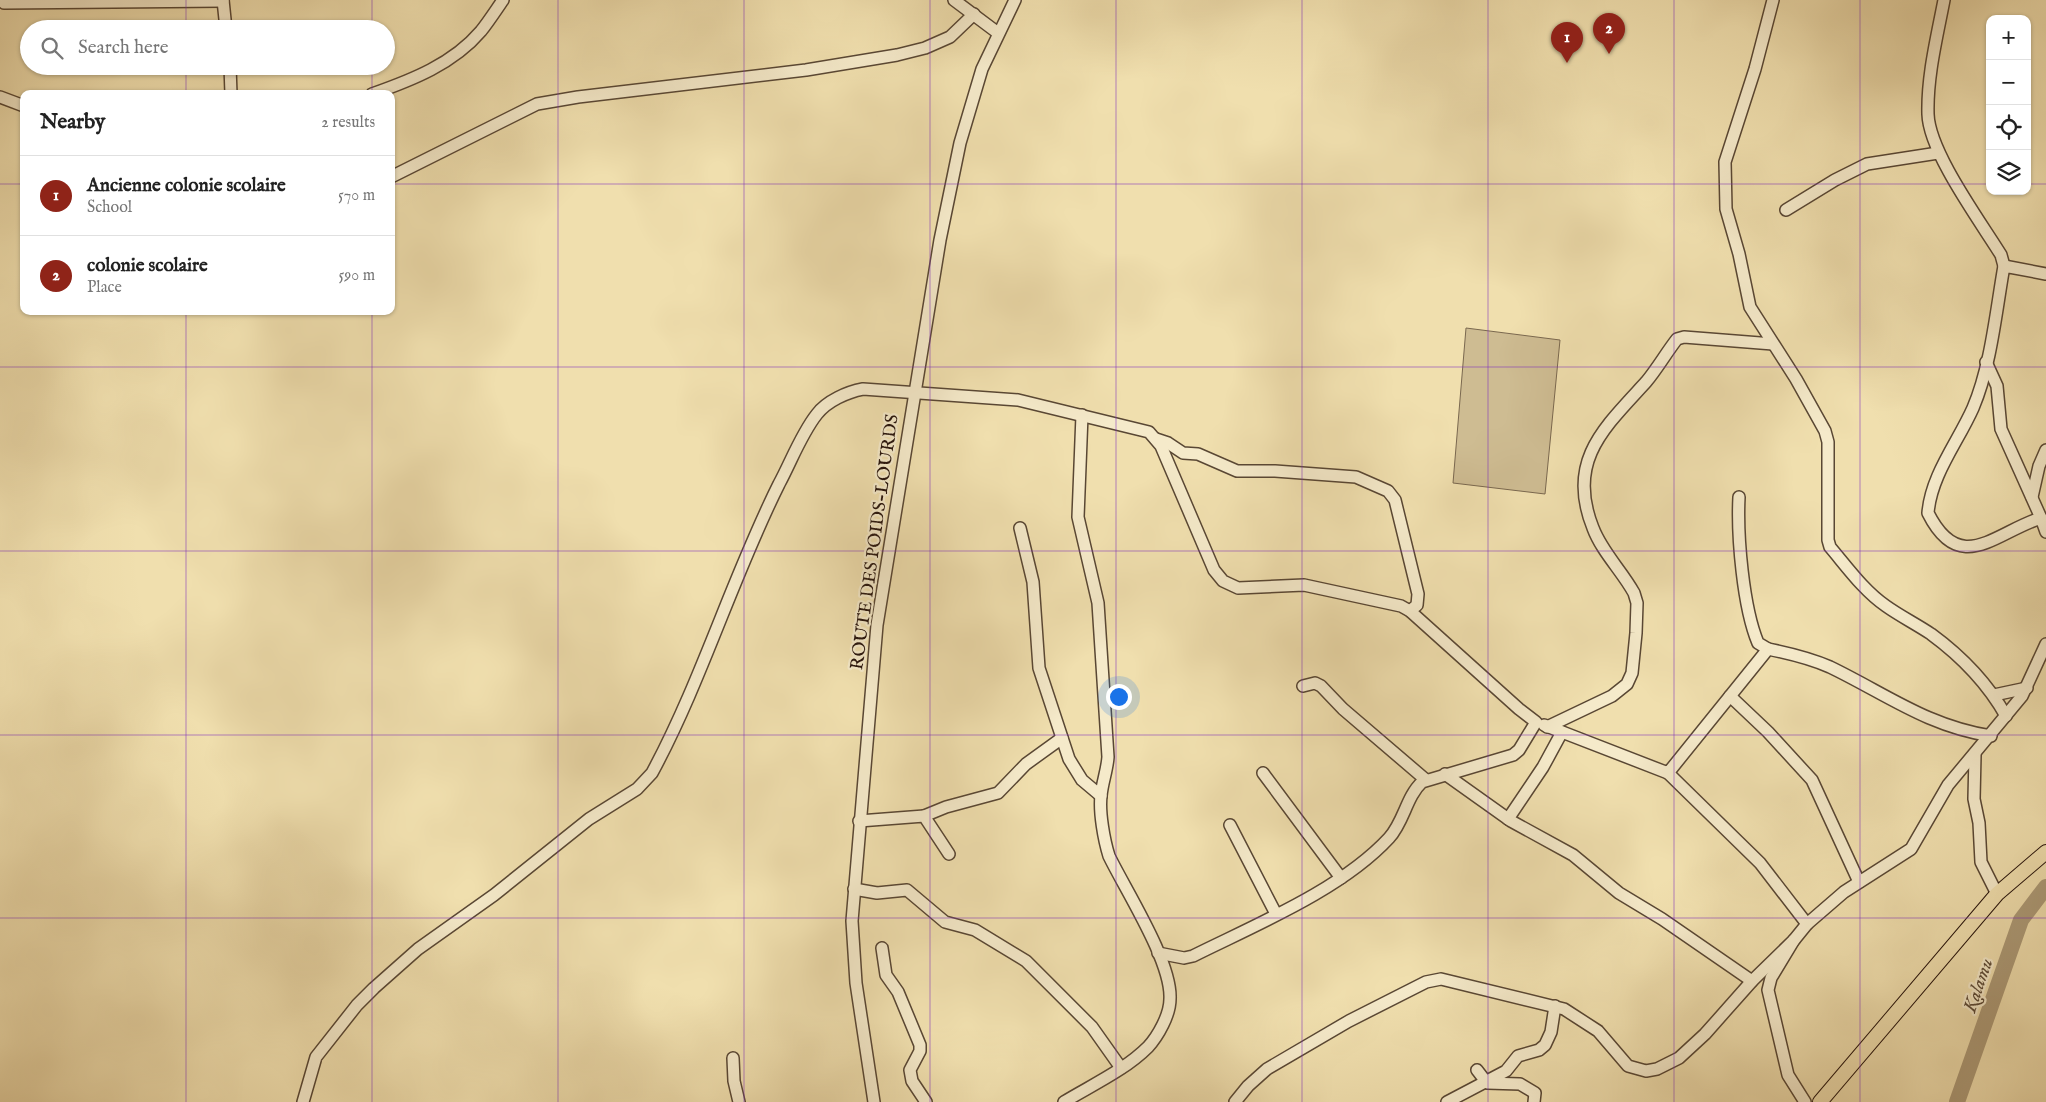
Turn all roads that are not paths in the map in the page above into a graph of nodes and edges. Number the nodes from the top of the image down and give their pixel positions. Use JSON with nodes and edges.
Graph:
{"nodes":[{"id":1,"x":503,"y":0,"type":"edge"},
{"id":2,"x":954,"y":0,"type":"edge"},
{"id":3,"x":1015,"y":0,"type":"edge"},
{"id":4,"x":1773,"y":0,"type":"edge"},
{"id":5,"x":1944,"y":0,"type":"edge"},
{"id":6,"x":223,"y":1,"type":"edge"},
{"id":7,"x":4,"y":3,"type":"dead end"},
{"id":8,"x":974,"y":14,"type":"junction"},
{"id":9,"x":225,"y":20,"type":"edge"},
{"id":10,"x":998,"y":33,"type":"junction"},
{"id":11,"x":230,"y":75,"type":"edge"},
{"id":12,"x":231,"y":90,"type":"edge"},
{"id":13,"x":383,"y":90,"type":"edge"},
{"id":14,"x":0,"y":97,"type":"edge"},
{"id":15,"x":20,"y":104,"type":"edge"},
{"id":16,"x":1938,"y":153,"type":"junction"},
{"id":17,"x":395,"y":175,"type":"edge"},
{"id":18,"x":1786,"y":210,"type":"dead end"},
{"id":19,"x":2004,"y":266,"type":"junction"},
{"id":20,"x":2046,"y":274,"type":"edge"},
{"id":21,"x":1773,"y":344,"type":"junction"},
{"id":22,"x":1986,"y":362,"type":"junction"},
{"id":23,"x":915,"y":394,"type":"junction"},
{"id":24,"x":1082,"y":415,"type":"junction"},
{"id":25,"x":1156,"y":439,"type":"junction"},
{"id":26,"x":2046,"y":450,"type":"edge"},
{"id":27,"x":1739,"y":497,"type":"dead end"},
{"id":28,"x":2032,"y":497,"type":"junction"},
{"id":29,"x":2041,"y":518,"type":"junction"},
{"id":30,"x":1020,"y":528,"type":"dead end"},
{"id":31,"x":2046,"y":531,"type":"edge"},
{"id":32,"x":1410,"y":611,"type":"junction"},
{"id":33,"x":2046,"y":644,"type":"edge"},
{"id":34,"x":1768,"y":649,"type":"junction"},
{"id":35,"x":1303,"y":686,"type":"dead end"},
{"id":36,"x":2027,"y":688,"type":"junction"},
{"id":37,"x":1994,"y":695,"type":"junction"},
{"id":38,"x":1730,"y":696,"type":"junction"},
{"id":39,"x":2006,"y":716,"type":"junction"},
{"id":40,"x":1536,"y":722,"type":"junction"},
{"id":41,"x":1547,"y":727,"type":"junction"},
{"id":42,"x":1562,"y":732,"type":"junction"},
{"id":43,"x":1991,"y":736,"type":"junction"},
{"id":44,"x":1062,"y":738,"type":"junction"},
{"id":45,"x":1975,"y":755,"type":"junction"},
{"id":46,"x":1263,"y":773,"type":"dead end"},
{"id":47,"x":1668,"y":773,"type":"junction"},
{"id":48,"x":1445,"y":774,"type":"junction"},
{"id":49,"x":1426,"y":780,"type":"junction"},
{"id":50,"x":1100,"y":796,"type":"junction"},
{"id":51,"x":924,"y":816,"type":"junction"},
{"id":52,"x":1508,"y":819,"type":"junction"},
{"id":53,"x":859,"y":821,"type":"junction"},
{"id":54,"x":1230,"y":825,"type":"dead end"},
{"id":55,"x":2046,"y":852,"type":"edge"},
{"id":56,"x":949,"y":854,"type":"dead end"},
{"id":57,"x":1341,"y":878,"type":"junction"},
{"id":58,"x":1859,"y":882,"type":"junction"},
{"id":59,"x":854,"y":889,"type":"junction"},
{"id":60,"x":1996,"y":894,"type":"junction"},
{"id":61,"x":1276,"y":914,"type":"junction"},
{"id":62,"x":1807,"y":924,"type":"junction"},
{"id":63,"x":1794,"y":940,"type":"junction"},
{"id":64,"x":882,"y":948,"type":"dead end"},
{"id":65,"x":1158,"y":953,"type":"junction"},
{"id":66,"x":1752,"y":981,"type":"junction"},
{"id":67,"x":1555,"y":1006,"type":"junction"},
{"id":68,"x":734,"y":1058,"type":"dead end"},
{"id":69,"x":1121,"y":1068,"type":"junction"},
{"id":70,"x":1477,"y":1070,"type":"dead end"},
{"id":71,"x":1487,"y":1083,"type":"junction"},
{"id":72,"x":303,"y":1102,"type":"edge"},
{"id":73,"x":739,"y":1102,"type":"edge"},
{"id":74,"x":874,"y":1102,"type":"edge"},
{"id":75,"x":926,"y":1102,"type":"edge"},
{"id":76,"x":1064,"y":1102,"type":"edge"},
{"id":77,"x":1235,"y":1102,"type":"edge"},
{"id":78,"x":1447,"y":1102,"type":"edge"},
{"id":79,"x":1534,"y":1102,"type":"edge"},
{"id":80,"x":1805,"y":1102,"type":"edge"},
{"id":81,"x":1820,"y":1102,"type":"edge"}],
"edges":[{"from":1,"to":13,"type":"street"},
{"from":2,"to":8,"type":"street"},
{"from":3,"to":10,"type":"street","name":"ROUTE DES POIDS-LOURDS"},
{"from":4,"to":21,"type":"street"},
{"from":5,"to":16,"type":"street"},
{"from":6,"to":7,"type":"street"},
{"from":6,"to":9,"type":"street"},
{"from":8,"to":10,"type":"street"},
{"from":8,"to":17,"type":"street"},
{"from":10,"to":23,"type":"street","name":"ROUTE DES POIDS-LOURDS"},
{"from":11,"to":12,"type":"street"},
{"from":14,"to":15,"type":"street"},
{"from":16,"to":18,"type":"street"},
{"from":16,"to":19,"type":"street"},
{"from":19,"to":20,"type":"street"},
{"from":19,"to":22,"type":"street"},
{"from":21,"to":37,"type":"street"},
{"from":21,"to":41,"type":"street"},
{"from":22,"to":28,"type":"street"},
{"from":22,"to":29,"type":"street"},
{"from":23,"to":24,"type":"street"},
{"from":23,"to":53,"type":"street","name":"ROUTE DES POIDS-LOURDS"},
{"from":23,"to":72,"type":"street"},
{"from":24,"to":25,"type":"street"},
{"from":24,"to":50,"type":"street"},
{"from":25,"to":32,"type":"street"},
{"from":25,"to":32,"type":"street"},
{"from":26,"to":28,"type":"street"},
{"from":27,"to":34,"type":"street"},
{"from":28,"to":29,"type":"street"},
{"from":29,"to":31,"type":"street"},
{"from":30,"to":44,"type":"street"},
{"from":32,"to":40,"type":"street"},
{"from":33,"to":36,"type":"street"},
{"from":34,"to":38,"type":"street"},
{"from":34,"to":43,"type":"street"},
{"from":35,"to":49,"type":"street"},
{"from":36,"to":37,"type":"street"},
{"from":36,"to":39,"type":"street"},
{"from":37,"to":39,"type":"street"},
{"from":38,"to":47,"type":"street"},
{"from":38,"to":58,"type":"street"},
{"from":39,"to":43,"type":"street"},
{"from":40,"to":41,"type":"street"},
{"from":40,"to":48,"type":"street"},
{"from":41,"to":42,"type":"street"},
{"from":42,"to":47,"type":"street"},
{"from":42,"to":52,"type":"street"},
{"from":43,"to":45,"type":"street"},
{"from":44,"to":50,"type":"street"},
{"from":44,"to":51,"type":"street"},
{"from":45,"to":58,"type":"street"},
{"from":45,"to":60,"type":"street"},
{"from":46,"to":57,"type":"street"},
{"from":47,"to":62,"type":"street"},
{"from":48,"to":49,"type":"street"},
{"from":48,"to":52,"type":"street"},
{"from":49,"to":57,"type":"street"},
{"from":50,"to":65,"type":"street"},
{"from":51,"to":53,"type":"street"},
{"from":51,"to":56,"type":"street"},
{"from":52,"to":66,"type":"street"},
{"from":53,"to":59,"type":"street","name":"ROUTE DES POIDS-LOURDS"},
{"from":54,"to":61,"type":"street"},
{"from":55,"to":60,"type":"main road"},
{"from":57,"to":61,"type":"street"},
{"from":58,"to":62,"type":"street"},
{"from":59,"to":69,"type":"street"},
{"from":59,"to":74,"type":"street","name":"ROUTE DES POIDS-LOURDS"},
{"from":60,"to":81,"type":"main road"},
{"from":61,"to":65,"type":"street"},
{"from":62,"to":63,"type":"street"},
{"from":63,"to":66,"type":"street"},
{"from":63,"to":80,"type":"street"},
{"from":64,"to":75,"type":"street"},
{"from":65,"to":69,"type":"street"},
{"from":66,"to":67,"type":"street"},
{"from":67,"to":71,"type":"street"},
{"from":67,"to":77,"type":"street"},
{"from":68,"to":73,"type":"street"},
{"from":69,"to":76,"type":"street"},
{"from":70,"to":71,"type":"street"},
{"from":71,"to":78,"type":"street"},
{"from":71,"to":79,"type":"street"}]}
